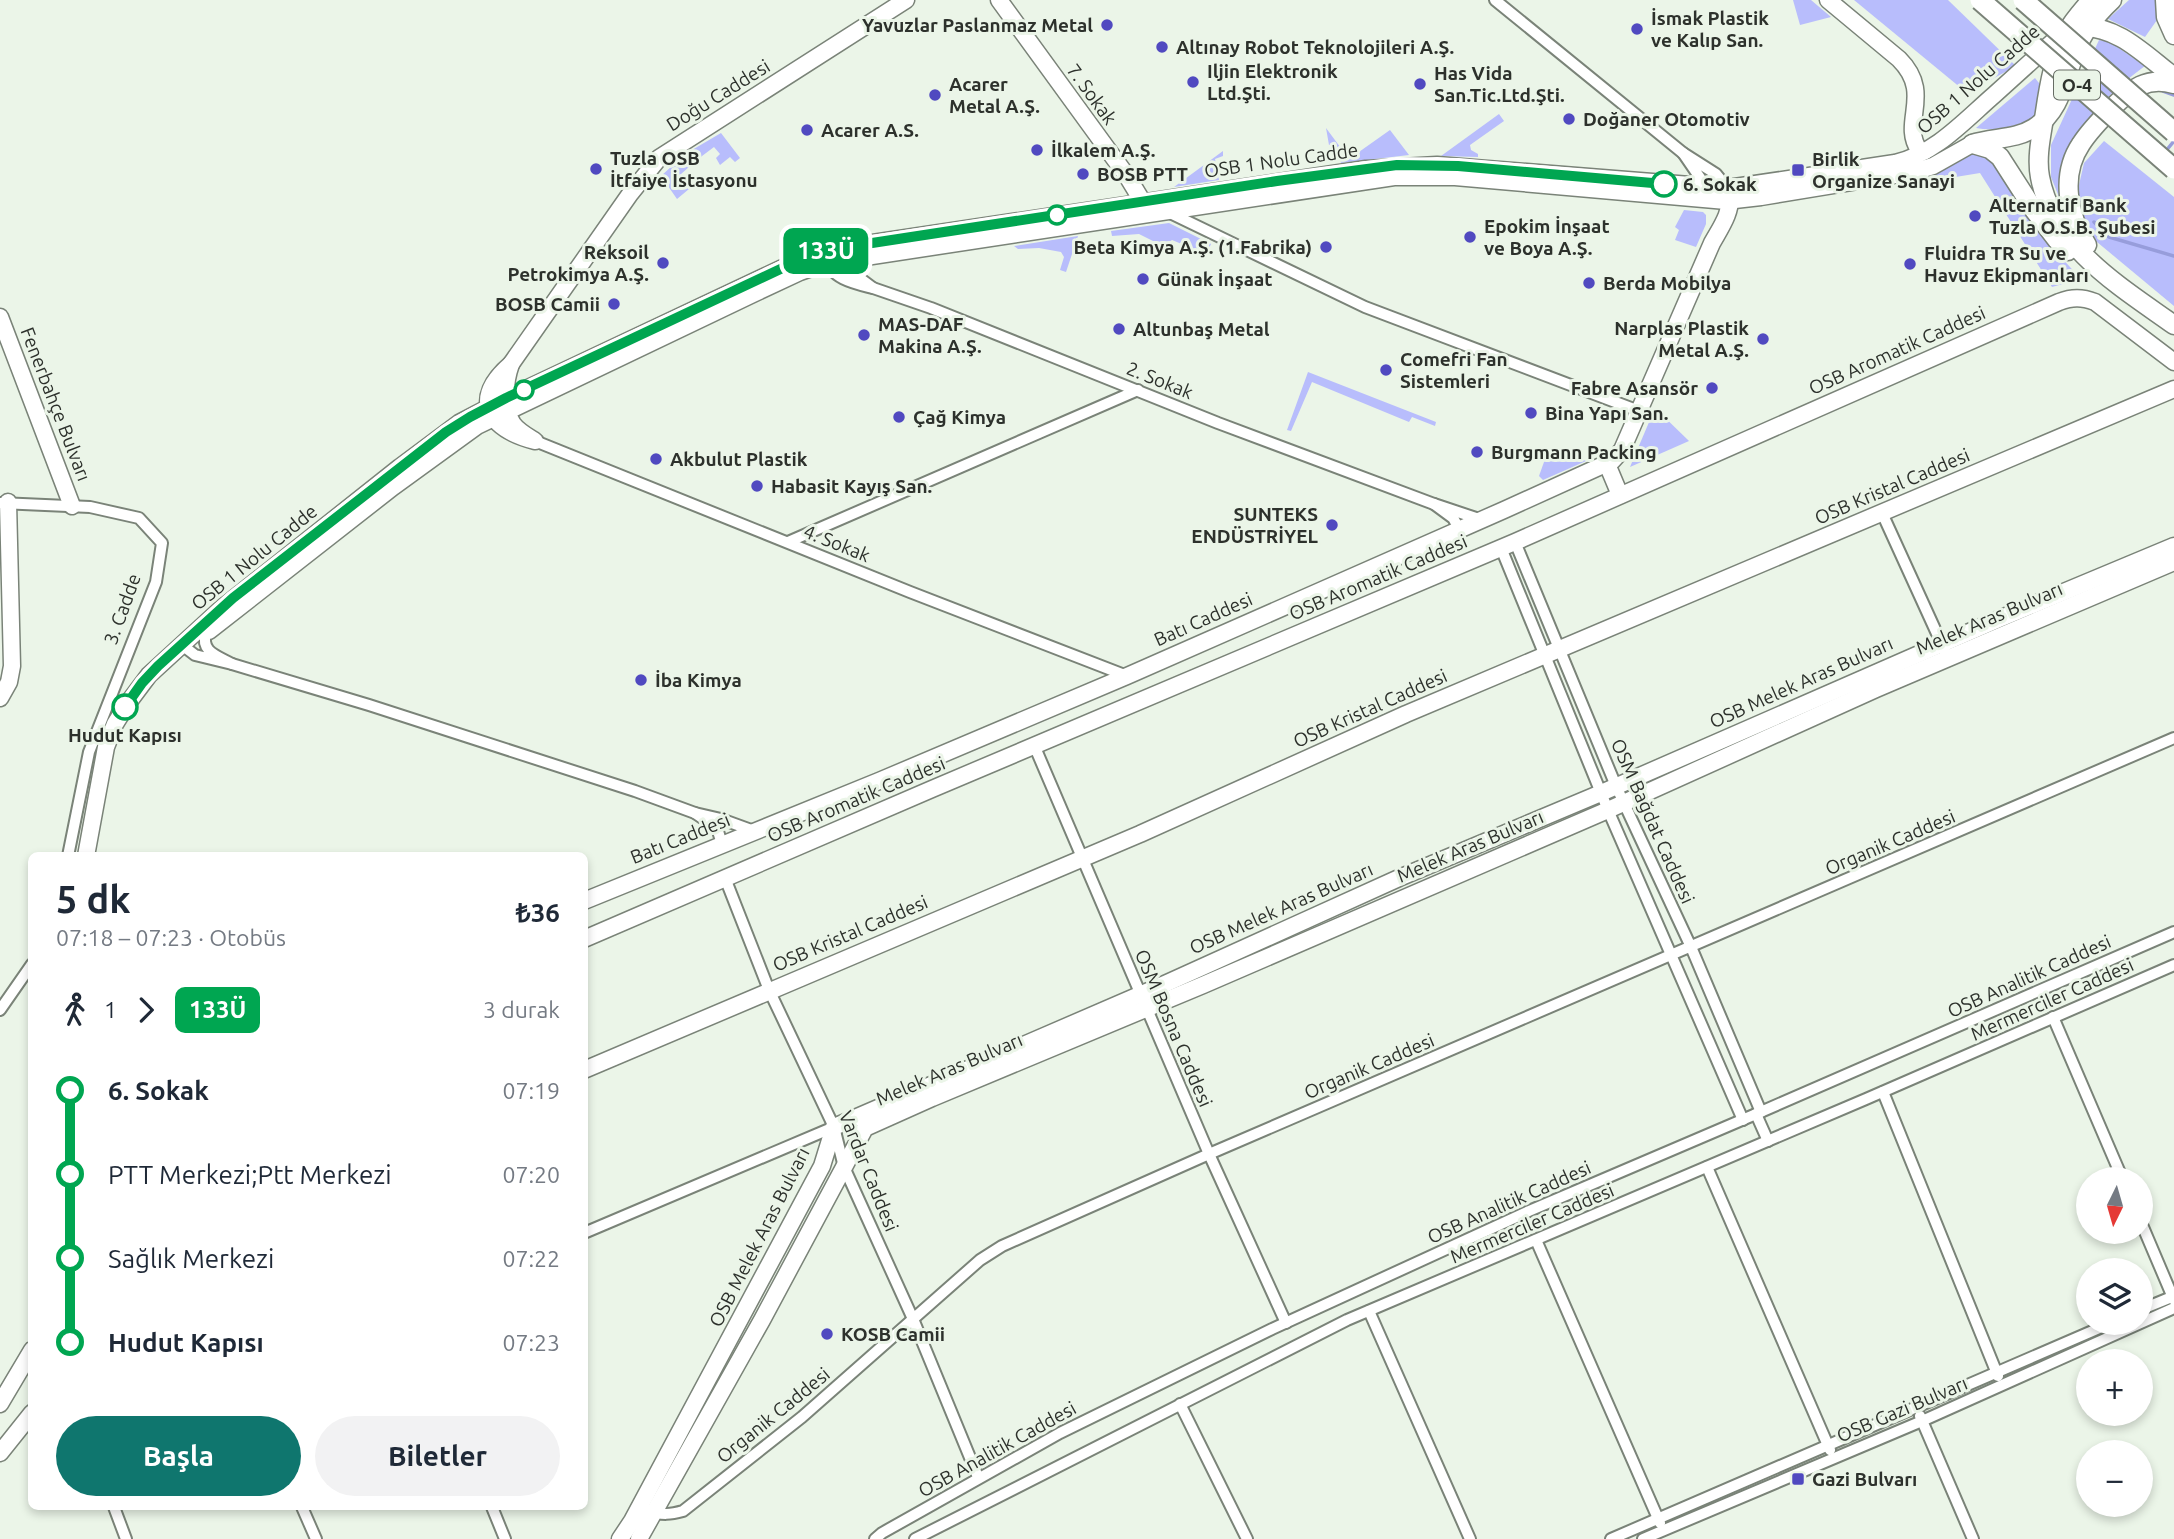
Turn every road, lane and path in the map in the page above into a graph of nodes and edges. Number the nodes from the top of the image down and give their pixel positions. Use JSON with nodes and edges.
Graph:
{"nodes":[{"id":1,"x":906,"y":0,"type":"edge"},
{"id":2,"x":999,"y":0,"type":"edge"},
{"id":3,"x":1495,"y":0,"type":"edge"},
{"id":4,"x":1828,"y":0,"type":"edge"},
{"id":5,"x":1980,"y":0,"type":"edge"},
{"id":6,"x":2023,"y":0,"type":"edge"},
{"id":7,"x":2091,"y":0,"type":"edge"},
{"id":8,"x":2112,"y":0,"type":"edge"},
{"id":9,"x":2165,"y":0,"type":"edge"},
{"id":10,"x":2089,"y":26,"type":"junction"},
{"id":11,"x":2069,"y":27,"type":"junction"},
{"id":12,"x":2174,"y":35,"type":"edge"},
{"id":13,"x":2174,"y":78,"type":"edge"},
{"id":14,"x":2174,"y":84,"type":"edge"},
{"id":15,"x":2044,"y":120,"type":"junction"},
{"id":16,"x":1913,"y":125,"type":"junction"},
{"id":17,"x":2174,"y":132,"type":"edge"},
{"id":18,"x":1972,"y":144,"type":"junction"},
{"id":19,"x":1925,"y":151,"type":"junction"},
{"id":20,"x":1683,"y":153,"type":"junction"},
{"id":21,"x":1904,"y":167,"type":"junction"},
{"id":22,"x":2174,"y":169,"type":"edge"},
{"id":23,"x":1720,"y":194,"type":"junction"},
{"id":24,"x":1155,"y":206,"type":"junction"},
{"id":25,"x":1193,"y":206,"type":"junction"},
{"id":26,"x":1201,"y":228,"type":"junction"},
{"id":27,"x":829,"y":256,"type":"junction"},
{"id":28,"x":850,"y":259,"type":"junction"},
{"id":29,"x":2118,"y":284,"type":"junction"},
{"id":30,"x":873,"y":288,"type":"junction"},
{"id":31,"x":0,"y":317,"type":"edge"},
{"id":32,"x":2174,"y":325,"type":"edge"},
{"id":33,"x":2174,"y":362,"type":"edge"},
{"id":34,"x":511,"y":364,"type":"junction"},
{"id":35,"x":2174,"y":389,"type":"edge"},
{"id":36,"x":1138,"y":390,"type":"junction"},
{"id":37,"x":507,"y":405,"type":"junction"},
{"id":38,"x":1639,"y":411,"type":"junction"},
{"id":39,"x":490,"y":413,"type":"junction"},
{"id":40,"x":535,"y":441,"type":"junction"},
{"id":41,"x":1607,"y":464,"type":"junction"},
{"id":42,"x":1620,"y":495,"type":"junction"},
{"id":43,"x":4,"y":503,"type":"edge"},
{"id":44,"x":1434,"y":504,"type":"junction"},
{"id":45,"x":72,"y":506,"type":"junction"},
{"id":46,"x":1882,"y":513,"type":"junction"},
{"id":47,"x":1482,"y":520,"type":"junction"},
{"id":48,"x":1460,"y":530,"type":"junction"},
{"id":49,"x":788,"y":542,"type":"junction"},
{"id":50,"x":1508,"y":545,"type":"junction"},
{"id":51,"x":2174,"y":546,"type":"edge"},
{"id":52,"x":2174,"y":562,"type":"edge"},
{"id":53,"x":206,"y":633,"type":"junction"},
{"id":54,"x":182,"y":645,"type":"junction"},
{"id":55,"x":1945,"y":651,"type":"junction"},
{"id":56,"x":1553,"y":653,"type":"junction"},
{"id":57,"x":232,"y":664,"type":"junction"},
{"id":58,"x":1127,"y":676,"type":"junction"},
{"id":59,"x":5,"y":682,"type":"edge"},
{"id":60,"x":0,"y":698,"type":"edge"},
{"id":61,"x":2174,"y":738,"type":"edge"},
{"id":62,"x":1034,"y":745,"type":"junction"},
{"id":63,"x":106,"y":747,"type":"junction"},
{"id":64,"x":84,"y":772,"type":"junction"},
{"id":65,"x":1616,"y":786,"type":"junction"},
{"id":66,"x":1601,"y":793,"type":"junction"},
{"id":67,"x":1624,"y":802,"type":"junction"},
{"id":68,"x":1608,"y":810,"type":"junction"},
{"id":69,"x":695,"y":813,"type":"junction"},
{"id":70,"x":754,"y":831,"type":"junction"},
{"id":71,"x":722,"y":844,"type":"junction"},
{"id":72,"x":69,"y":852,"type":"edge"},
{"id":73,"x":87,"y":852,"type":"edge"},
{"id":74,"x":1082,"y":858,"type":"junction"},
{"id":75,"x":725,"y":878,"type":"junction"},
{"id":76,"x":588,"y":899,"type":"edge"},
{"id":77,"x":2174,"y":932,"type":"edge"},
{"id":78,"x":588,"y":937,"type":"edge"},
{"id":79,"x":1691,"y":947,"type":"junction"},
{"id":80,"x":1673,"y":956,"type":"junction"},
{"id":81,"x":2174,"y":965,"type":"edge"},
{"id":82,"x":28,"y":970,"type":"edge"},
{"id":83,"x":769,"y":990,"type":"junction"},
{"id":84,"x":1143,"y":1001,"type":"junction"},
{"id":85,"x":0,"y":1010,"type":"edge"},
{"id":86,"x":2053,"y":1017,"type":"junction"},
{"id":87,"x":588,"y":1068,"type":"edge"},
{"id":88,"x":1883,"y":1092,"type":"junction"},
{"id":89,"x":1759,"y":1113,"type":"junction"},
{"id":90,"x":1743,"y":1119,"type":"junction"},
{"id":91,"x":834,"y":1127,"type":"junction"},
{"id":92,"x":1768,"y":1141,"type":"junction"},
{"id":93,"x":1209,"y":1154,"type":"junction"},
{"id":94,"x":844,"y":1167,"type":"junction"},
{"id":95,"x":1707,"y":1167,"type":"junction"},
{"id":96,"x":2117,"y":1167,"type":"edge"},
{"id":97,"x":588,"y":1231,"type":"edge"},
{"id":98,"x":1536,"y":1240,"type":"junction"},
{"id":99,"x":2151,"y":1244,"type":"edge"},
{"id":100,"x":2174,"y":1297,"type":"edge"},
{"id":101,"x":2153,"y":1305,"type":"edge"},
{"id":102,"x":2174,"y":1308,"type":"edge"},
{"id":103,"x":1369,"y":1311,"type":"junction"},
{"id":104,"x":913,"y":1320,"type":"junction"},
{"id":105,"x":1286,"y":1323,"type":"junction"},
{"id":106,"x":2084,"y":1335,"type":"edge"},
{"id":107,"x":28,"y":1357,"type":"edge"},
{"id":108,"x":1997,"y":1373,"type":"junction"},
{"id":109,"x":710,"y":1378,"type":"junction"},
{"id":110,"x":726,"y":1385,"type":"junction"},
{"id":111,"x":2002,"y":1385,"type":"junction"},
{"id":112,"x":0,"y":1404,"type":"edge"},
{"id":113,"x":1180,"y":1404,"type":"junction"},
{"id":114,"x":1916,"y":1409,"type":"junction"},
{"id":115,"x":28,"y":1418,"type":"edge"},
{"id":116,"x":1922,"y":1421,"type":"junction"},
{"id":117,"x":1828,"y":1445,"type":"junction"},
{"id":118,"x":0,"y":1453,"type":"edge"},
{"id":119,"x":1833,"y":1457,"type":"junction"},
{"id":120,"x":978,"y":1477,"type":"junction"},
{"id":121,"x":648,"y":1508,"type":"junction"},
{"id":122,"x":115,"y":1510,"type":"edge"},
{"id":123,"x":303,"y":1510,"type":"edge"},
{"id":124,"x":493,"y":1510,"type":"edge"},
{"id":125,"x":1658,"y":1518,"type":"junction"},
{"id":126,"x":1664,"y":1530,"type":"junction"},
{"id":127,"x":127,"y":1539,"type":"edge"},
{"id":128,"x":316,"y":1539,"type":"edge"},
{"id":129,"x":505,"y":1539,"type":"edge"},
{"id":130,"x":620,"y":1539,"type":"edge"},
{"id":131,"x":639,"y":1539,"type":"edge"},
{"id":132,"x":875,"y":1539,"type":"edge"},
{"id":133,"x":915,"y":1539,"type":"edge"},
{"id":134,"x":1247,"y":1539,"type":"edge"},
{"id":135,"x":1470,"y":1539,"type":"edge"},
{"id":136,"x":1611,"y":1539,"type":"edge"},
{"id":137,"x":1643,"y":1539,"type":"edge"},
{"id":138,"x":1973,"y":1539,"type":"edge"}],
"edges":[{"from":1,"to":34,"type":"street","name":"Doğu Caddesi"},
{"from":2,"to":24,"type":"street","name":"7. Sokak"},
{"from":3,"to":20,"type":"street"},
{"from":4,"to":16,"type":"street"},
{"from":5,"to":22,"type":"highway","number":"O-4","bridge":true},
{"from":6,"to":17,"type":"highway","number":"O-4","bridge":true},
{"from":7,"to":11,"type":"main road"},
{"from":8,"to":10,"type":"main road","name":"OSB 1 Nolu Cadde"},
{"from":9,"to":12,"type":"main road"},
{"from":10,"to":11,"type":"main road"},
{"from":10,"to":13,"type":"main road"},
{"from":10,"to":15,"type":"main road","name":"OSB 1 Nolu Cadde"},
{"from":11,"to":15,"type":"main road"},
{"from":11,"to":19,"type":"street","name":"OSB 1 Nolu Cadde"},
{"from":14,"to":29,"type":"main road"},
{"from":15,"to":18,"type":"main road","name":"OSB 1 Nolu Cadde"},
{"from":15,"to":29,"type":"main road"},
{"from":16,"to":19,"type":"street"},
{"from":16,"to":21,"type":"street"},
{"from":18,"to":21,"type":"street","name":"OSB 1 Nolu Cadde"},
{"from":18,"to":29,"type":"main road"},
{"from":19,"to":21,"type":"street","name":"OSB 1 Nolu Cadde"},
{"from":20,"to":23,"type":"street"},
{"from":20,"to":23,"type":"street"},
{"from":21,"to":23,"type":"street","name":"OSB 1 Nolu Cadde"},
{"from":23,"to":24,"type":"street","name":"OSB 1 Nolu Cadde"},
{"from":23,"to":25,"type":"street","name":"OSB 1 Nolu Cadde"},
{"from":23,"to":38,"type":"street","name":"Batı Caddesi"},
{"from":24,"to":25,"type":"street","name":"OSB 1 Nolu Cadde"},
{"from":24,"to":26,"type":"street"},
{"from":24,"to":27,"type":"street","name":"OSB 1 Nolu Cadde"},
{"from":24,"to":28,"type":"street","name":"OSB 1 Nolu Cadde"},
{"from":25,"to":26,"type":"street"},
{"from":26,"to":38,"type":"street"},
{"from":27,"to":28,"type":"street","name":"OSB 1 Nolu Cadde"},
{"from":27,"to":30,"type":"street","name":"2. Sokak"},
{"from":27,"to":37,"type":"street","name":"OSB 1 Nolu Cadde"},
{"from":28,"to":30,"type":"street","name":"2. Sokak"},
{"from":29,"to":32,"type":"main road"},
{"from":30,"to":36,"type":"street","name":"2. Sokak"},
{"from":31,"to":45,"type":"street","name":"Fenerbahçe Bulvarı"},
{"from":33,"to":42,"type":"street","name":"OSB Aromatik Caddesi"},
{"from":34,"to":37,"type":"street","name":"Doğu Caddesi"},
{"from":34,"to":39,"type":"street","name":"Doğu Caddesi"},
{"from":35,"to":46,"type":"street","name":"OSB Kristal Caddesi"},
{"from":36,"to":44,"type":"street","name":"2. Sokak"},
{"from":36,"to":49,"type":"street"},
{"from":37,"to":39,"type":"street","name":"OSB 1 Nolu Cadde"},
{"from":37,"to":40,"type":"street"},
{"from":38,"to":41,"type":"street","name":"Batı Caddesi"},
{"from":39,"to":40,"type":"street"},
{"from":39,"to":53,"type":"street","name":"OSB 1 Nolu Cadde"},
{"from":39,"to":54,"type":"street","name":"OSB 1 Nolu Cadde"},
{"from":40,"to":49,"type":"street","name":"4. Sokak"},
{"from":41,"to":42,"type":"street"},
{"from":41,"to":47,"type":"street","name":"Batı Caddesi"},
{"from":42,"to":50,"type":"street","name":"OSB Aromatik Caddesi"},
{"from":43,"to":45,"type":"street","name":"3. Cadde"},
{"from":43,"to":59,"type":"street"},
{"from":44,"to":47,"type":"street","name":"2. Sokak"},
{"from":44,"to":48,"type":"street","name":"2. Sokak"},
{"from":45,"to":64,"type":"street","name":"3. Cadde"},
{"from":46,"to":55,"type":"street"},
{"from":46,"to":56,"type":"street","name":"OSB Kristal Caddesi"},
{"from":47,"to":48,"type":"street","name":"Batı Caddesi"},
{"from":48,"to":58,"type":"street","name":"Batı Caddesi"},
{"from":49,"to":58,"type":"street","name":"4. Sokak"},
{"from":50,"to":56,"type":"street","name":"OSM Bağdat Caddesi"},
{"from":50,"to":62,"type":"street","name":"OSB Aromatik Caddesi"},
{"from":51,"to":55,"type":"street","name":"OSB Melek Aras Bulvarı"},
{"from":52,"to":55,"type":"street","name":"Melek Aras Bulvarı"},
{"from":53,"to":54,"type":"street","name":"OSB 1 Nolu Cadde"},
{"from":53,"to":57,"type":"street"},
{"from":54,"to":57,"type":"street"},
{"from":54,"to":63,"type":"street"},
{"from":55,"to":65,"type":"street","name":"OSB Melek Aras Bulvarı"},
{"from":55,"to":67,"type":"street","name":"Melek Aras Bulvarı"},
{"from":56,"to":65,"type":"street","name":"OSM Bağdat Caddesi"},
{"from":56,"to":66,"type":"street","name":"OSM Bağdat Caddesi"},
{"from":56,"to":74,"type":"street","name":"OSB Kristal Caddesi"},
{"from":57,"to":69,"type":"street"},
{"from":58,"to":70,"type":"street","name":"Batı Caddesi"},
{"from":59,"to":60,"type":"street"},
{"from":61,"to":79,"type":"street","name":"Organik Caddesi"},
{"from":62,"to":74,"type":"street","name":"OSM Bosna Caddesi"},
{"from":62,"to":75,"type":"street","name":"OSB Aromatik Caddesi"},
{"from":63,"to":64,"type":"street"},
{"from":63,"to":73,"type":"street"},
{"from":64,"to":72,"type":"street","name":"3. Cadde"},
{"from":65,"to":66,"type":"street","name":"OSB Melek Aras Bulvarı"},
{"from":65,"to":67,"type":"street","name":"OSM Bağdat Caddesi"},
{"from":66,"to":68,"type":"street","name":"OSM Bağdat Caddesi"},
{"from":66,"to":84,"type":"street","name":"OSB Melek Aras Bulvarı"},
{"from":67,"to":68,"type":"street","name":"Melek Aras Bulvarı"},
{"from":67,"to":79,"type":"street","name":"OSM Bağdat Caddesi"},
{"from":68,"to":80,"type":"street","name":"OSM Bağdat Caddesi"},
{"from":68,"to":84,"type":"street","name":"Melek Aras Bulvarı"},
{"from":69,"to":70,"type":"street"},
{"from":69,"to":71,"type":"street"},
{"from":70,"to":71,"type":"street","name":"Batı Caddesi"},
{"from":71,"to":76,"type":"street","name":"Batı Caddesi"},
{"from":74,"to":83,"type":"street","name":"OSB Kristal Caddesi"},
{"from":74,"to":84,"type":"street","name":"OSM Bosna Caddesi"},
{"from":75,"to":78,"type":"street","name":"OSB Aromatik Caddesi"},
{"from":75,"to":83,"type":"street","name":"Vardar Caddesi"},
{"from":77,"to":89,"type":"street","name":"OSB Analitik Caddesi"},
{"from":79,"to":80,"type":"street","name":"Organik Caddesi"},
{"from":79,"to":89,"type":"street","name":"OSM Bağdat Caddesi"},
{"from":80,"to":90,"type":"street","name":"OSM Bağdat Caddesi"},
{"from":80,"to":93,"type":"street","name":"Organik Caddesi"},
{"from":81,"to":86,"type":"street","name":"Mermerciler Caddesi"},
{"from":82,"to":85,"type":"street"},
{"from":83,"to":87,"type":"street","name":"OSB Kristal Caddesi"},
{"from":83,"to":91,"type":"street","name":"Vardar Caddesi"},
{"from":84,"to":91,"type":"street","name":"OSB Melek Aras Bulvarı"},
{"from":84,"to":93,"type":"street","name":"OSM Bosna Caddesi"},
{"from":84,"to":94,"type":"street","name":"Melek Aras Bulvarı"},
{"from":86,"to":88,"type":"street","name":"Mermerciler Caddesi"},
{"from":86,"to":96,"type":"street"},
{"from":88,"to":92,"type":"street","name":"Mermerciler Caddesi"},
{"from":88,"to":108,"type":"street"},
{"from":89,"to":90,"type":"street","name":"OSB Analitik Caddesi"},
{"from":89,"to":92,"type":"street","name":"OSM Bağdat Caddesi"},
{"from":90,"to":105,"type":"street","name":"OSB Analitik Caddesi"},
{"from":91,"to":94,"type":"street","name":"Vardar Caddesi"},
{"from":91,"to":97,"type":"street"},
{"from":91,"to":109,"type":"street","name":"OSB Melek Aras Bulvarı"},
{"from":92,"to":95,"type":"street","name":"Mermerciler Caddesi"},
{"from":93,"to":104,"type":"street","name":"Organik Caddesi"},
{"from":93,"to":105,"type":"street","name":"OSM Bosna Caddesi"},
{"from":94,"to":104,"type":"street","name":"Vardar Caddesi"},
{"from":94,"to":110,"type":"street","name":"Melek Aras Bulvarı"},
{"from":95,"to":98,"type":"street","name":"Mermerciler Caddesi"},
{"from":95,"to":117,"type":"street"},
{"from":98,"to":103,"type":"street","name":"Mermerciler Caddesi"},
{"from":98,"to":125,"type":"street"},
{"from":99,"to":100,"type":"street"},
{"from":100,"to":101,"type":"street"},
{"from":102,"to":111,"type":"street","name":"OSB Gazi Bulvarı"},
{"from":103,"to":113,"type":"street","name":"Mermerciler Caddesi"},
{"from":103,"to":135,"type":"street"},
{"from":104,"to":120,"type":"street","name":"Vardar Caddesi"},
{"from":104,"to":121,"type":"street","name":"Organik Caddesi"},
{"from":105,"to":120,"type":"street","name":"OSB Analitik Caddesi"},
{"from":106,"to":108,"type":"street","name":"OSB Gazi Bulvarı"},
{"from":107,"to":112,"type":"street"},
{"from":108,"to":111,"type":"street"},
{"from":108,"to":114,"type":"street","name":"OSB Gazi Bulvarı"},
{"from":109,"to":110,"type":"street"},
{"from":109,"to":121,"type":"street","name":"OSB Melek Aras Bulvarı"},
{"from":110,"to":121,"type":"street","name":"Melek Aras Bulvarı"},
{"from":111,"to":116,"type":"street","name":"OSB Gazi Bulvarı"},
{"from":113,"to":133,"type":"street","name":"Mermerciler Caddesi"},
{"from":113,"to":134,"type":"street"},
{"from":114,"to":116,"type":"street"},
{"from":114,"to":117,"type":"street","name":"OSB Gazi Bulvarı"},
{"from":115,"to":118,"type":"street"},
{"from":116,"to":119,"type":"street","name":"OSB Gazi Bulvarı"},
{"from":116,"to":138,"type":"street"},
{"from":117,"to":119,"type":"street"},
{"from":117,"to":125,"type":"street","name":"OSB Gazi Bulvarı"},
{"from":119,"to":126,"type":"street","name":"OSB Gazi Bulvarı"},
{"from":120,"to":132,"type":"street","name":"OSB Analitik Caddesi"},
{"from":121,"to":130,"type":"street","name":"OSB Melek Aras Bulvarı"},
{"from":121,"to":131,"type":"street","name":"Melek Aras Bulvarı"},
{"from":122,"to":127,"type":"street"},
{"from":123,"to":128,"type":"street"},
{"from":124,"to":129,"type":"street"},
{"from":125,"to":126,"type":"street"},
{"from":125,"to":136,"type":"street","name":"OSB Gazi Bulvarı"},
{"from":126,"to":137,"type":"street","name":"OSB Gazi Bulvarı"}]}
